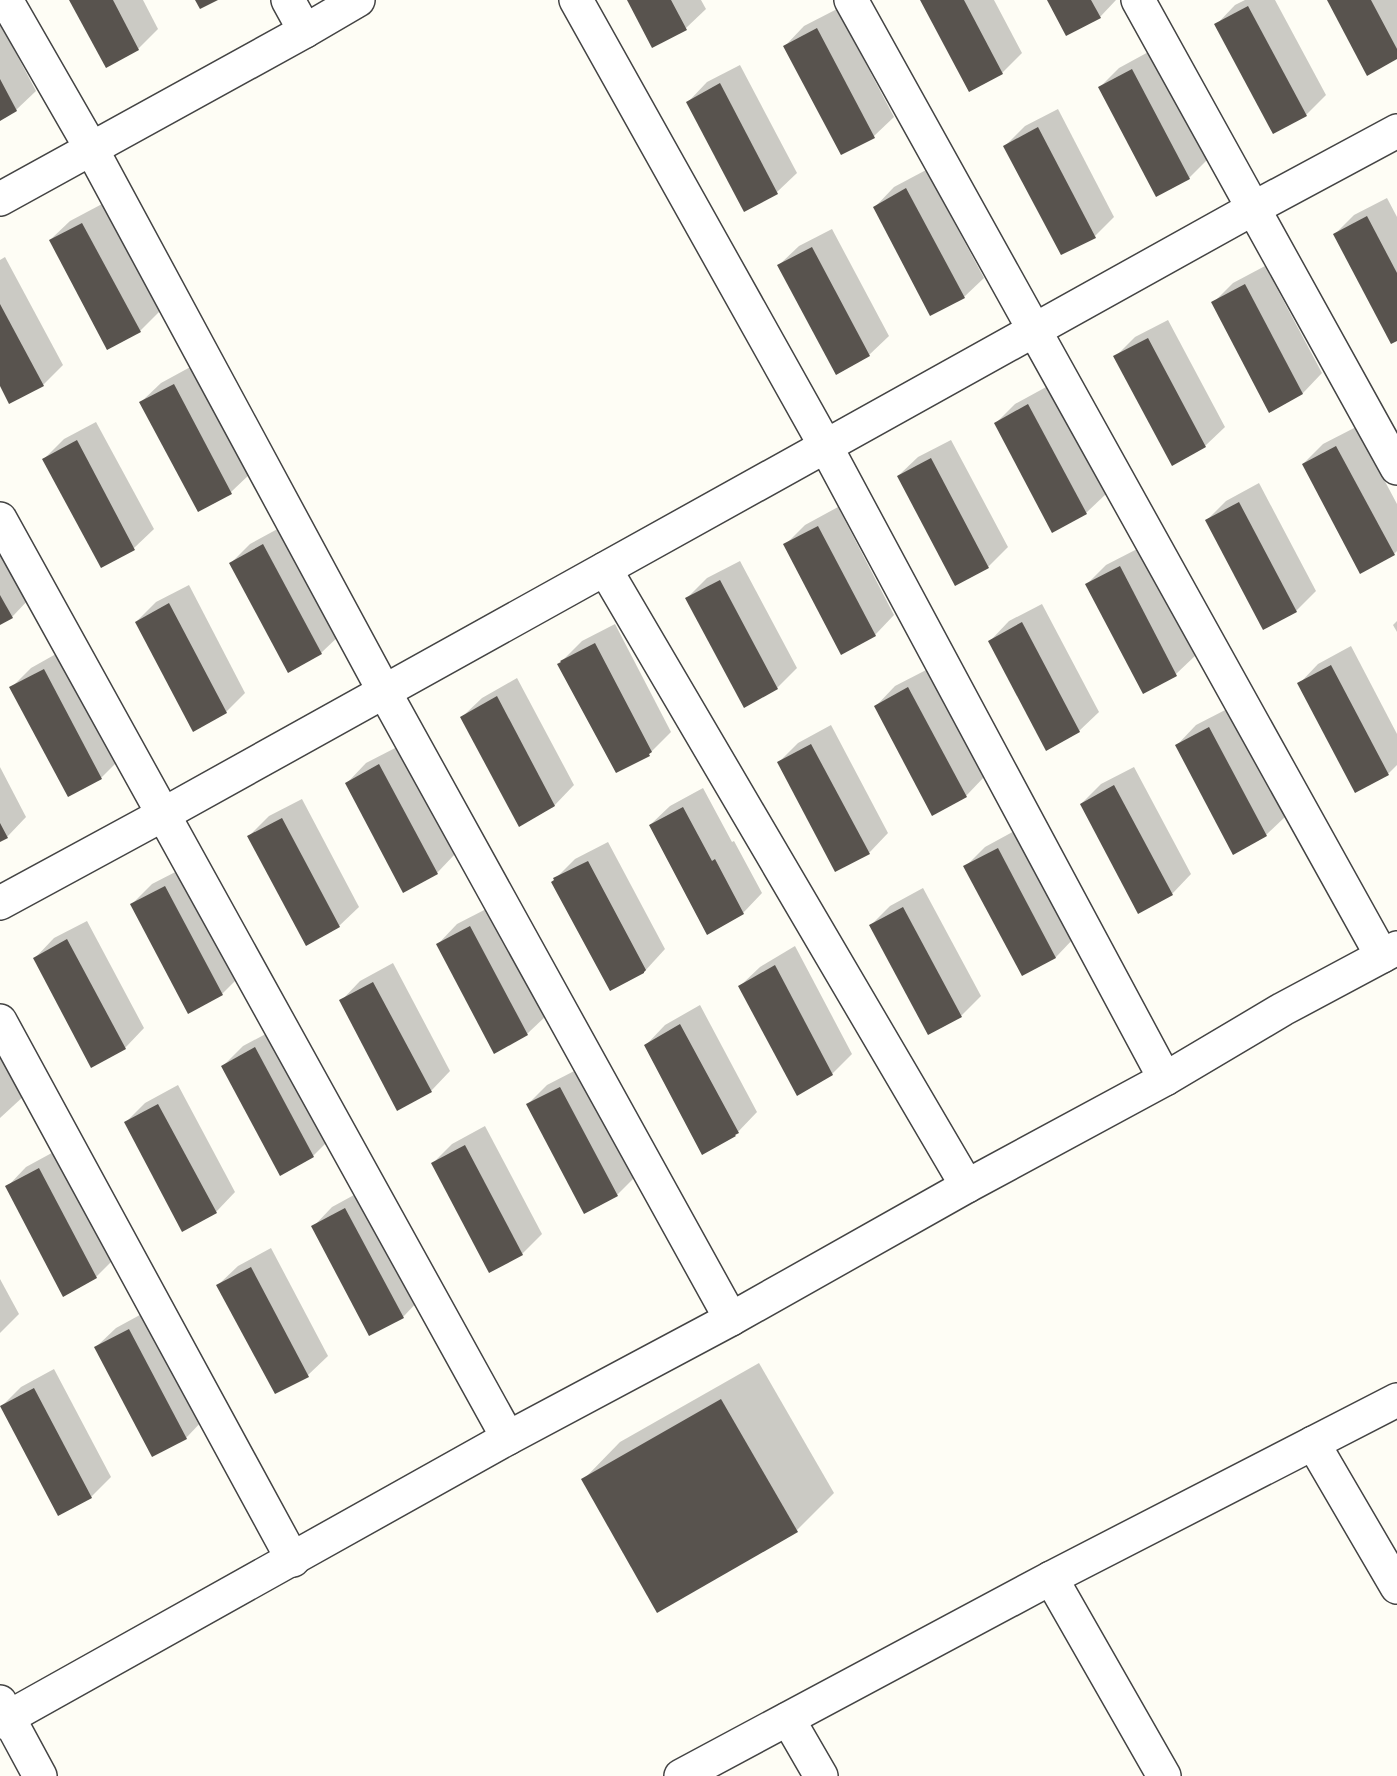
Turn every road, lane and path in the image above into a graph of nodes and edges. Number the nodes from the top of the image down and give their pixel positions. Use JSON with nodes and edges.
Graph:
{"nodes":[{"id":1,"x":6,"y":0,"type":"edge"},
{"id":2,"x":288,"y":0,"type":"edge"},
{"id":3,"x":358,"y":0,"type":"edge"},
{"id":4,"x":576,"y":0,"type":"edge"},
{"id":5,"x":851,"y":0,"type":"edge"},
{"id":6,"x":1138,"y":0,"type":"edge"},
{"id":7,"x":305,"y":31,"type":"junction"},
{"id":8,"x":1397,"y":131,"type":"edge"},
{"id":9,"x":92,"y":148,"type":"junction"},
{"id":10,"x":0,"y":199,"type":"edge"},
{"id":11,"x":1254,"y":208,"type":"junction"},
{"id":12,"x":1035,"y":331,"type":"junction"},
{"id":13,"x":825,"y":445,"type":"junction"},
{"id":14,"x":1397,"y":468,"type":"edge"},
{"id":15,"x":0,"y":519,"type":"edge"},
{"id":16,"x":605,"y":569,"type":"junction"},
{"id":17,"x":384,"y":691,"type":"junction"},
{"id":18,"x":164,"y":814,"type":"junction"},
{"id":19,"x":0,"y":903,"type":"edge"},
{"id":20,"x":1389,"y":952,"type":"edge"},
{"id":21,"x":0,"y":1021,"type":"edge"},
{"id":22,"x":1165,"y":1079,"type":"junction"},
{"id":23,"x":967,"y":1186,"type":"junction"},
{"id":24,"x":731,"y":1319,"type":"junction"},
{"id":25,"x":1397,"y":1400,"type":"edge"},
{"id":26,"x":508,"y":1438,"type":"junction"},
{"id":27,"x":1314,"y":1443,"type":"junction"},
{"id":28,"x":293,"y":1560,"type":"junction"},
{"id":29,"x":1051,"y":1578,"type":"junction"},
{"id":30,"x":1397,"y":1587,"type":"edge"},
{"id":31,"x":3,"y":1714,"type":"edge"},
{"id":32,"x":788,"y":1719,"type":"junction"},
{"id":33,"x":39,"y":1776,"type":"edge"},
{"id":34,"x":681,"y":1776,"type":"edge"},
{"id":35,"x":821,"y":1776,"type":"edge"},
{"id":36,"x":1164,"y":1776,"type":"edge"}],
"edges":[{"from":1,"to":9,"type":"street"},
{"from":2,"to":7,"type":"street"},
{"from":3,"to":7,"type":"street"},
{"from":4,"to":13,"type":"street"},
{"from":5,"to":12,"type":"street"},
{"from":6,"to":11,"type":"street"},
{"from":7,"to":9,"type":"street"},
{"from":8,"to":11,"type":"street"},
{"from":9,"to":10,"type":"street"},
{"from":9,"to":17,"type":"street"},
{"from":11,"to":12,"type":"street"},
{"from":11,"to":14,"type":"street"},
{"from":12,"to":13,"type":"street"},
{"from":12,"to":20,"type":"street"},
{"from":13,"to":16,"type":"street"},
{"from":13,"to":22,"type":"street"},
{"from":15,"to":18,"type":"street"},
{"from":16,"to":17,"type":"street"},
{"from":16,"to":23,"type":"street"},
{"from":17,"to":18,"type":"street"},
{"from":17,"to":24,"type":"street"},
{"from":18,"to":19,"type":"street"},
{"from":18,"to":26,"type":"street"},
{"from":20,"to":22,"type":"street"},
{"from":21,"to":28,"type":"street"},
{"from":22,"to":23,"type":"street"},
{"from":23,"to":24,"type":"street"},
{"from":24,"to":26,"type":"street"},
{"from":25,"to":27,"type":"street"},
{"from":26,"to":28,"type":"street"},
{"from":27,"to":29,"type":"street"},
{"from":27,"to":30,"type":"street"},
{"from":28,"to":31,"type":"street"},
{"from":29,"to":32,"type":"street"},
{"from":29,"to":36,"type":"street"},
{"from":31,"to":33,"type":"street"},
{"from":32,"to":34,"type":"street"},
{"from":32,"to":35,"type":"street"}]}
